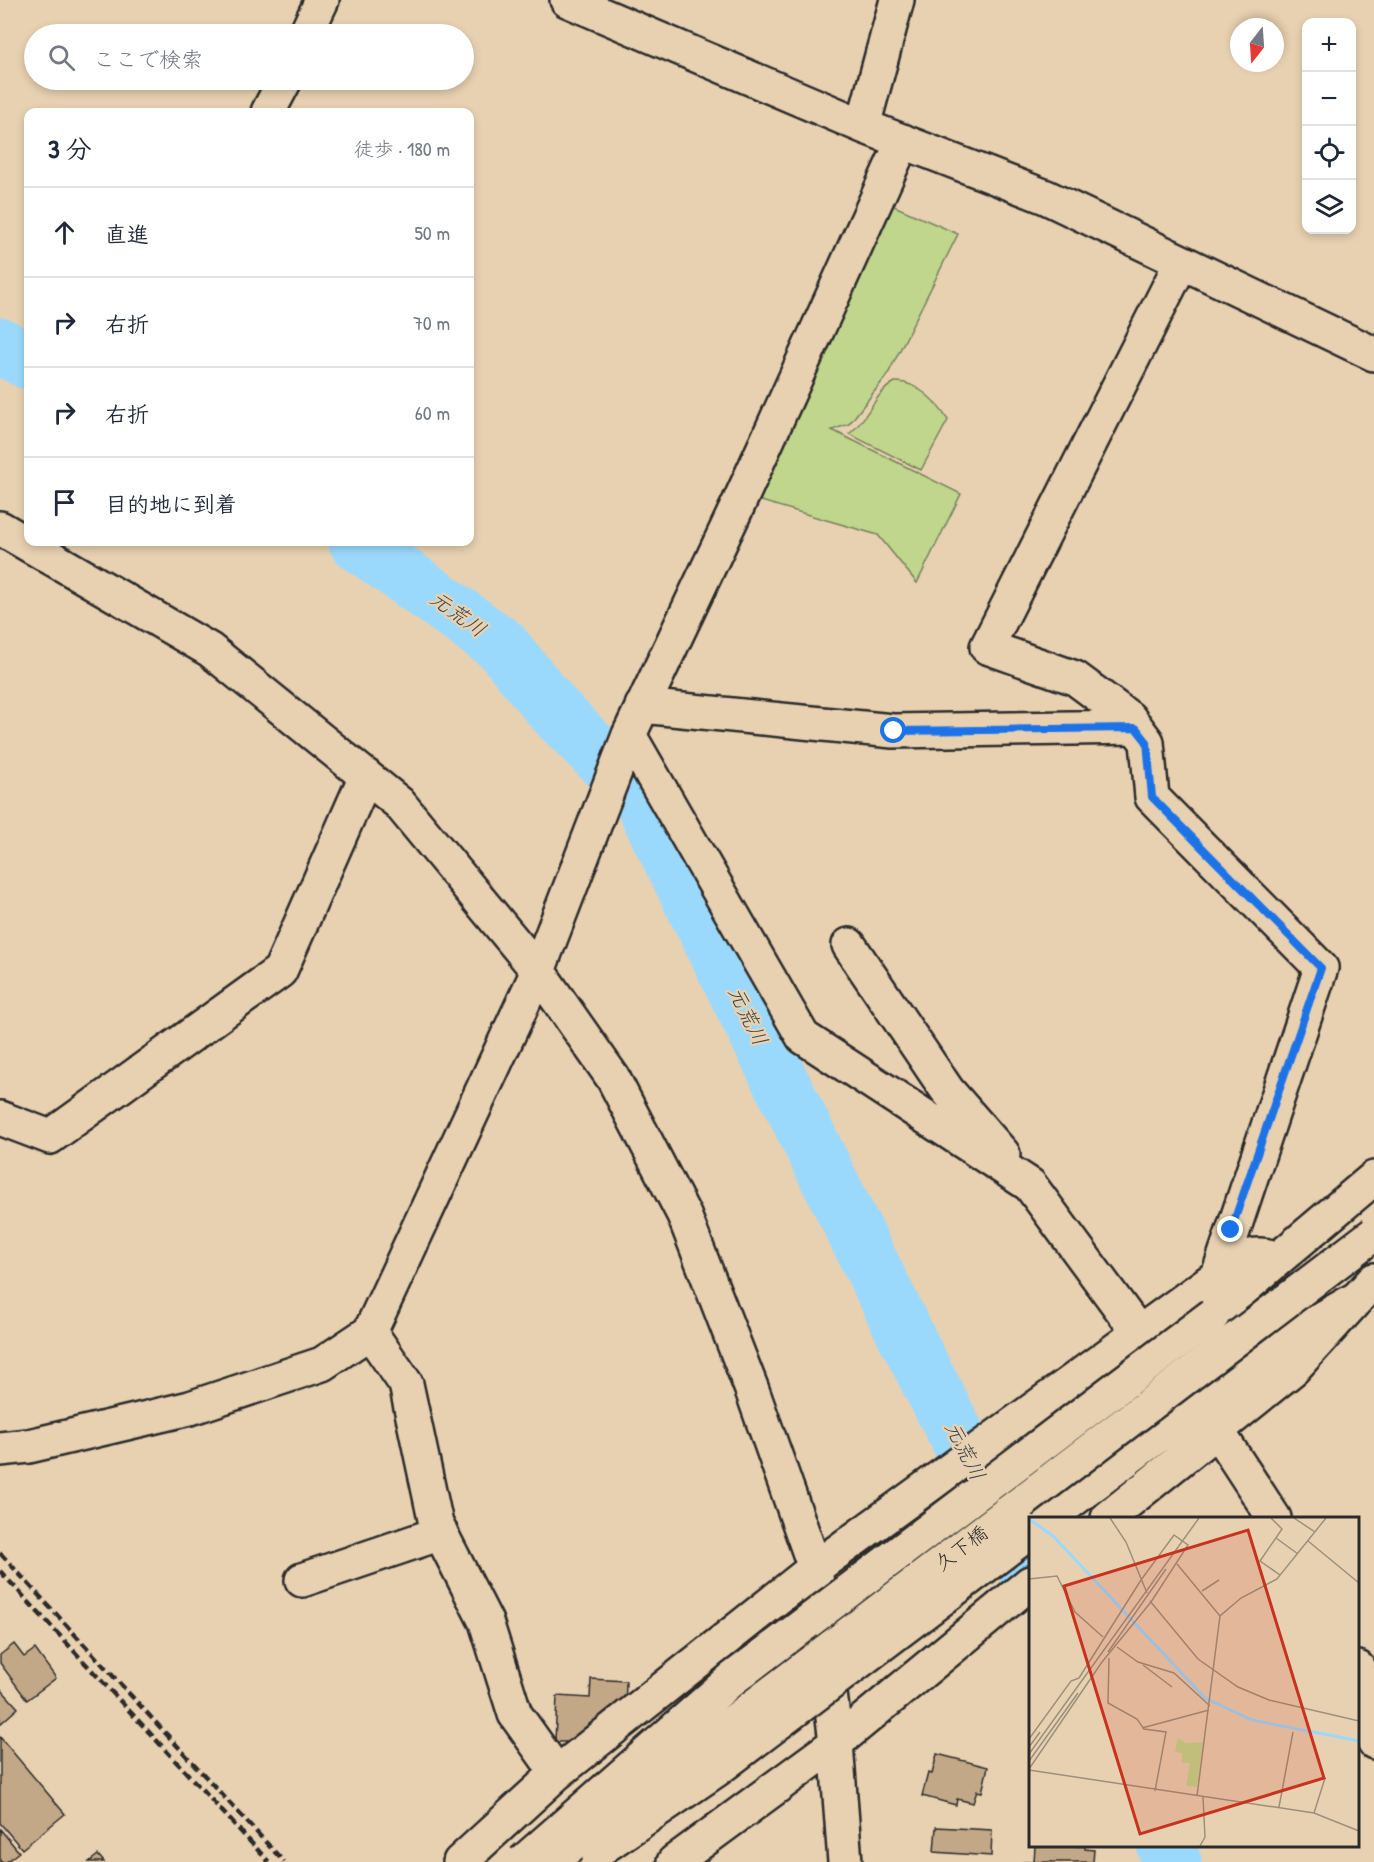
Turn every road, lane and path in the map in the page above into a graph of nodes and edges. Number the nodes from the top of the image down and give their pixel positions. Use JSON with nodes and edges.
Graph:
{"nodes":[{"id":1,"x":322,"y":0,"type":"edge"},
{"id":2,"x":567,"y":0,"type":"edge"},
{"id":3,"x":897,"y":0,"type":"edge"},
{"id":4,"x":311,"y":24,"type":"edge"},
{"id":5,"x":280,"y":90,"type":"edge"},
{"id":6,"x":270,"y":108,"type":"edge"},
{"id":7,"x":863,"y":126,"type":"junction"},
{"id":8,"x":903,"y":141,"type":"junction"},
{"id":9,"x":1181,"y":263,"type":"junction"},
{"id":10,"x":1374,"y":354,"type":"edge"},
{"id":11,"x":0,"y":528,"type":"edge"},
{"id":12,"x":24,"y":542,"type":"edge"},
{"id":13,"x":31,"y":546,"type":"edge"},
{"id":14,"x":636,"y":720,"type":"junction"},
{"id":15,"x":1136,"y":728,"type":"junction"},
{"id":16,"x":366,"y":776,"type":"junction"},
{"id":17,"x":849,"y":945,"type":"dead end"},
{"id":18,"x":538,"y":971,"type":"junction"},
{"id":19,"x":0,"y":1118,"type":"edge"},
{"id":20,"x":1374,"y":1178,"type":"edge"},
{"id":21,"x":1030,"y":1185,"type":"junction"},
{"id":22,"x":1374,"y":1234,"type":"edge"},
{"id":23,"x":1278,"y":1259,"type":"junction"},
{"id":24,"x":1218,"y":1276,"type":"junction"},
{"id":25,"x":1365,"y":1290,"type":"edge"},
{"id":26,"x":370,"y":1332,"type":"junction"},
{"id":27,"x":1139,"y":1333,"type":"junction"},
{"id":28,"x":1216,"y":1429,"type":"junction"},
{"id":29,"x":0,"y":1449,"type":"edge"},
{"id":30,"x":1049,"y":1517,"type":"edge"},
{"id":31,"x":1109,"y":1517,"type":"edge"},
{"id":32,"x":1273,"y":1517,"type":"edge"},
{"id":33,"x":441,"y":1533,"type":"junction"},
{"id":34,"x":1029,"y":1533,"type":"edge"},
{"id":35,"x":815,"y":1568,"type":"junction"},
{"id":36,"x":302,"y":1580,"type":"dead end"},
{"id":37,"x":1029,"y":1584,"type":"edge"},
{"id":38,"x":1359,"y":1673,"type":"edge"},
{"id":39,"x":1374,"y":1742,"type":"edge"},
{"id":40,"x":836,"y":1743,"type":"junction"},
{"id":41,"x":557,"y":1773,"type":"junction"},
{"id":42,"x":460,"y":1862,"type":"edge"},
{"id":43,"x":523,"y":1862,"type":"edge"},
{"id":44,"x":549,"y":1862,"type":"edge"},
{"id":45,"x":579,"y":1862,"type":"edge"},
{"id":46,"x":674,"y":1862,"type":"edge"},
{"id":47,"x":844,"y":1862,"type":"edge"}],
"edges":[{"from":1,"to":4,"type":"street"},
{"from":2,"to":7,"type":"street"},
{"from":3,"to":7,"type":"street"},
{"from":5,"to":6,"type":"street"},
{"from":7,"to":8,"type":"street"},
{"from":8,"to":9,"type":"street"},
{"from":8,"to":14,"type":"street"},
{"from":9,"to":10,"type":"street"},
{"from":9,"to":15,"type":"street"},
{"from":11,"to":12,"type":"street"},
{"from":13,"to":16,"type":"street"},
{"from":14,"to":15,"type":"street"},
{"from":14,"to":18,"type":"street"},
{"from":14,"to":21,"type":"street"},
{"from":15,"to":24,"type":"street"},
{"from":16,"to":18,"type":"street"},
{"from":16,"to":19,"type":"street"},
{"from":17,"to":21,"type":"street"},
{"from":18,"to":26,"type":"street"},
{"from":18,"to":35,"type":"street"},
{"from":20,"to":23,"type":"street"},
{"from":21,"to":27,"type":"street"},
{"from":22,"to":44,"type":"street","name":"久下橋","bridge":true},
{"from":23,"to":24,"type":"street"},
{"from":23,"to":43,"type":"street","bridge":true},
{"from":24,"to":27,"type":"street"},
{"from":25,"to":28,"type":"street"},
{"from":25,"to":30,"type":"street"},
{"from":26,"to":29,"type":"street"},
{"from":26,"to":33,"type":"street"},
{"from":27,"to":35,"type":"street"},
{"from":28,"to":31,"type":"street"},
{"from":28,"to":32,"type":"street"},
{"from":33,"to":36,"type":"street"},
{"from":33,"to":41,"type":"street"},
{"from":34,"to":45,"type":"street","bridge":true},
{"from":35,"to":40,"type":"street"},
{"from":35,"to":41,"type":"street"},
{"from":37,"to":40,"type":"street"},
{"from":38,"to":39,"type":"street"},
{"from":40,"to":46,"type":"street"},
{"from":40,"to":47,"type":"street"},
{"from":41,"to":42,"type":"street"}]}
